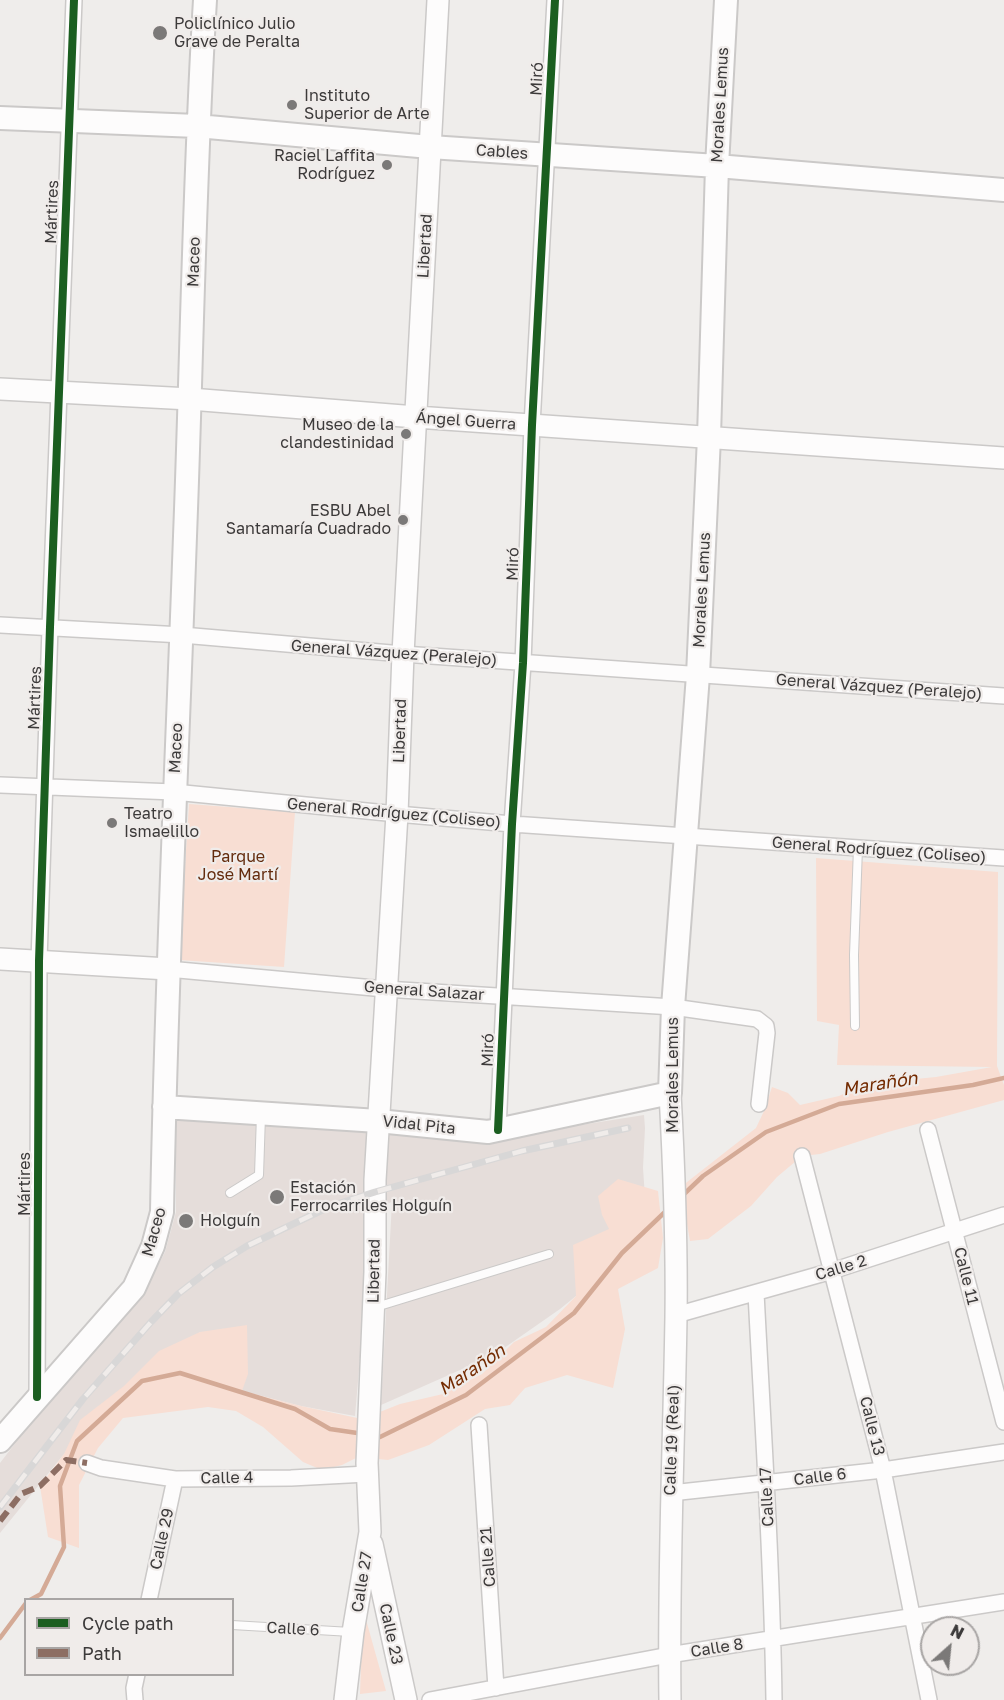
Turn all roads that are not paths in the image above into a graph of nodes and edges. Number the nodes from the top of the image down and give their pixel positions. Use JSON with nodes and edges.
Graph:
{"nodes":[{"id":1,"x":74,"y":0,"type":"edge"},
{"id":2,"x":205,"y":0,"type":"edge"},
{"id":3,"x":438,"y":0,"type":"edge"},
{"id":4,"x":555,"y":0,"type":"edge"},
{"id":5,"x":726,"y":0,"type":"edge"},
{"id":6,"x":0,"y":118,"type":"edge"},
{"id":7,"x":69,"y":121,"type":"junction"},
{"id":8,"x":197,"y":126,"type":"junction"},
{"id":9,"x":430,"y":147,"type":"junction"},
{"id":10,"x":546,"y":155,"type":"junction"},
{"id":11,"x":717,"y":166,"type":"junction"},
{"id":12,"x":1004,"y":190,"type":"edge"},
{"id":13,"x":0,"y":389,"type":"edge"},
{"id":14,"x":59,"y":393,"type":"junction"},
{"id":15,"x":190,"y":399,"type":"junction"},
{"id":16,"x":416,"y":417,"type":"junction"},
{"id":17,"x":532,"y":425,"type":"junction"},
{"id":18,"x":709,"y":438,"type":"junction"},
{"id":19,"x":1004,"y":458,"type":"edge"},
{"id":20,"x":0,"y":625,"type":"edge"},
{"id":21,"x":50,"y":627,"type":"junction"},
{"id":22,"x":182,"y":635,"type":"junction"},
{"id":23,"x":403,"y":654,"type":"junction"},
{"id":24,"x":523,"y":663,"type":"junction"},
{"id":25,"x":698,"y":675,"type":"junction"},
{"id":26,"x":1004,"y":696,"type":"edge"},
{"id":27,"x":0,"y":785,"type":"edge"},
{"id":28,"x":45,"y":787,"type":"junction"},
{"id":29,"x":174,"y":792,"type":"junction"},
{"id":30,"x":397,"y":814,"type":"junction"},
{"id":31,"x":512,"y":824,"type":"junction"},
{"id":32,"x":685,"y":836,"type":"junction"},
{"id":33,"x":858,"y":848,"type":"junction"},
{"id":34,"x":1004,"y":858,"type":"edge"},
{"id":35,"x":0,"y":959,"type":"edge"},
{"id":36,"x":39,"y":961,"type":"junction"},
{"id":37,"x":168,"y":969,"type":"junction"},
{"id":38,"x":386,"y":988,"type":"junction"},
{"id":39,"x":504,"y":996,"type":"junction"},
{"id":40,"x":673,"y":1007,"type":"junction"},
{"id":41,"x":855,"y":1026,"type":"dead end"},
{"id":42,"x":670,"y":1093,"type":"junction"},
{"id":43,"x":759,"y":1104,"type":"dead end"},
{"id":44,"x":164,"y":1107,"type":"junction"},
{"id":45,"x":261,"y":1113,"type":"junction"},
{"id":46,"x":378,"y":1121,"type":"junction"},
{"id":47,"x":498,"y":1130,"type":"junction"},
{"id":48,"x":928,"y":1130,"type":"dead end"},
{"id":49,"x":802,"y":1156,"type":"dead end"},
{"id":50,"x":675,"y":1180,"type":"joint"},
{"id":51,"x":230,"y":1193,"type":"dead end"},
{"id":52,"x":1004,"y":1215,"type":"edge"},
{"id":53,"x":955,"y":1232,"type":"junction"},
{"id":54,"x":549,"y":1254,"type":"dead end"},
{"id":55,"x":832,"y":1271,"type":"junction"},
{"id":56,"x":756,"y":1293,"type":"junction"},
{"id":57,"x":373,"y":1307,"type":"junction"},
{"id":58,"x":676,"y":1315,"type":"junction"},
{"id":59,"x":37,"y":1397,"type":"junction"},
{"id":60,"x":1004,"y":1422,"type":"edge"},
{"id":61,"x":479,"y":1425,"type":"dead end"},
{"id":62,"x":0,"y":1441,"type":"edge"},
{"id":63,"x":1004,"y":1452,"type":"edge"},
{"id":64,"x":87,"y":1463,"type":"dead end"},
{"id":65,"x":367,"y":1468,"type":"junction"},
{"id":66,"x":883,"y":1470,"type":"junction"},
{"id":67,"x":175,"y":1479,"type":"junction"},
{"id":68,"x":766,"y":1484,"type":"junction"},
{"id":69,"x":671,"y":1493,"type":"junction"},
{"id":70,"x":370,"y":1532,"type":"junction"},
{"id":71,"x":149,"y":1598,"type":"edge"},
{"id":72,"x":1004,"y":1602,"type":"edge"},
{"id":73,"x":912,"y":1616,"type":"junction"},
{"id":74,"x":234,"y":1625,"type":"edge"},
{"id":75,"x":354,"y":1632,"type":"junction"},
{"id":76,"x":773,"y":1639,"type":"junction"},
{"id":77,"x":669,"y":1655,"type":"junction"},
{"id":78,"x":136,"y":1676,"type":"edge"},
{"id":79,"x":496,"y":1688,"type":"junction"},
{"id":80,"x":135,"y":1700,"type":"edge"},
{"id":81,"x":345,"y":1700,"type":"edge"},
{"id":82,"x":406,"y":1700,"type":"edge"},
{"id":83,"x":430,"y":1700,"type":"edge"},
{"id":84,"x":670,"y":1700,"type":"edge"},
{"id":85,"x":774,"y":1700,"type":"edge"},
{"id":86,"x":928,"y":1700,"type":"edge"}],
"edges":[{"from":1,"to":7,"type":"street","name":"Mártires"},
{"from":2,"to":8,"type":"main road","name":"Maceo"},
{"from":3,"to":9,"type":"street","name":"Libertad"},
{"from":4,"to":10,"type":"street","name":"Miró"},
{"from":5,"to":11,"type":"main road","name":"Morales Lemus"},
{"from":6,"to":7,"type":"main road","name":"Cables"},
{"from":7,"to":8,"type":"main road","name":"Cables"},
{"from":7,"to":14,"type":"street","name":"Mártires"},
{"from":8,"to":9,"type":"main road","name":"Cables"},
{"from":8,"to":15,"type":"main road","name":"Maceo"},
{"from":9,"to":10,"type":"main road","name":"Cables"},
{"from":9,"to":16,"type":"street","name":"Libertad"},
{"from":10,"to":11,"type":"main road","name":"Cables"},
{"from":10,"to":17,"type":"street","name":"Miró"},
{"from":11,"to":12,"type":"main road","name":"Cables"},
{"from":11,"to":18,"type":"main road","name":"Morales Lemus"},
{"from":13,"to":14,"type":"street","name":"Ángel Guerra"},
{"from":14,"to":15,"type":"street","name":"Ángel Guerra"},
{"from":14,"to":21,"type":"street","name":"Mártires"},
{"from":15,"to":16,"type":"street","name":"Ángel Guerra"},
{"from":15,"to":22,"type":"main road","name":"Maceo"},
{"from":16,"to":17,"type":"street","name":"Ángel Guerra"},
{"from":16,"to":23,"type":"street","name":"Libertad"},
{"from":17,"to":18,"type":"street","name":"Ángel Guerra"},
{"from":17,"to":24,"type":"street","name":"Miró"},
{"from":18,"to":19,"type":"street","name":"Ángel Guerra"},
{"from":18,"to":25,"type":"main road","name":"Morales Lemus"},
{"from":20,"to":21,"type":"street","name":"General Vázquez (Peralejo)"},
{"from":21,"to":22,"type":"street","name":"General Vázquez (Peralejo)"},
{"from":21,"to":28,"type":"street","name":"Mártires"},
{"from":22,"to":23,"type":"street","name":"General Vázquez (Peralejo)"},
{"from":22,"to":29,"type":"main road","name":"Maceo"},
{"from":23,"to":24,"type":"street","name":"General Vázquez (Peralejo)"},
{"from":23,"to":30,"type":"street","name":"Libertad"},
{"from":24,"to":25,"type":"street","name":"General Vázquez (Peralejo)"},
{"from":24,"to":31,"type":"street","name":"Miró"},
{"from":25,"to":26,"type":"street","name":"General Vázquez (Peralejo)"},
{"from":25,"to":32,"type":"main road","name":"Morales Lemus"},
{"from":27,"to":28,"type":"street","name":"General Rodríguez (Coliseo)"},
{"from":28,"to":29,"type":"street","name":"General Rodríguez (Coliseo)"},
{"from":28,"to":36,"type":"street","name":"Mártires"},
{"from":29,"to":30,"type":"street","name":"General Rodríguez (Coliseo)"},
{"from":29,"to":37,"type":"main road","name":"Maceo"},
{"from":30,"to":31,"type":"street","name":"General Rodríguez (Coliseo)"},
{"from":30,"to":38,"type":"street","name":"Libertad"},
{"from":31,"to":32,"type":"street","name":"General Rodríguez (Coliseo)"},
{"from":31,"to":39,"type":"street","name":"Miró"},
{"from":32,"to":33,"type":"street","name":"General Rodríguez (Coliseo)"},
{"from":32,"to":40,"type":"main road","name":"Morales Lemus"},
{"from":33,"to":34,"type":"street","name":"General Rodríguez (Coliseo)"},
{"from":33,"to":41,"type":"lane"},
{"from":35,"to":36,"type":"street","name":"General Salazar"},
{"from":36,"to":37,"type":"street","name":"General Salazar"},
{"from":36,"to":59,"type":"street","name":"Mártires"},
{"from":37,"to":38,"type":"street","name":"General Salazar"},
{"from":37,"to":44,"type":"main road","name":"Maceo"},
{"from":38,"to":39,"type":"street","name":"General Salazar"},
{"from":38,"to":46,"type":"street","name":"Libertad"},
{"from":39,"to":40,"type":"street","name":"General Salazar"},
{"from":39,"to":47,"type":"street","name":"Miró"},
{"from":40,"to":42,"type":"main road","name":"Morales Lemus"},
{"from":40,"to":43,"type":"street","name":"General Salazar"},
{"from":42,"to":47,"type":"main road","name":"Vidal Pita"},
{"from":42,"to":50,"type":"street","name":"Morales Lemus"},
{"from":44,"to":45,"type":"main road","name":"Vidal Pita"},
{"from":44,"to":59,"type":"main road","name":"Maceo"},
{"from":45,"to":46,"type":"main road","name":"Vidal Pita"},
{"from":45,"to":51,"type":"lane"},
{"from":46,"to":47,"type":"main road","name":"Vidal Pita"},
{"from":46,"to":57,"type":"street","name":"Libertad"},
{"from":48,"to":53,"type":"street","name":"Calle 11"},
{"from":49,"to":55,"type":"street","name":"Calle 13"},
{"from":50,"to":58,"type":"street","name":"Calle 19 (Real)"},
{"from":52,"to":53,"type":"street","name":"Calle 2"},
{"from":53,"to":55,"type":"street","name":"Calle 2"},
{"from":53,"to":60,"type":"street","name":"Calle 11"},
{"from":54,"to":57,"type":"lane"},
{"from":55,"to":56,"type":"street","name":"Calle 2"},
{"from":55,"to":66,"type":"street","name":"Calle 13"},
{"from":56,"to":58,"type":"street","name":"Calle 2"},
{"from":56,"to":68,"type":"street","name":"Calle 17"},
{"from":57,"to":65,"type":"street","name":"Libertad"},
{"from":58,"to":69,"type":"street","name":"Calle 19 (Real)"},
{"from":59,"to":62,"type":"main road","name":"Maceo"},
{"from":61,"to":79,"type":"street","name":"Calle 21"},
{"from":63,"to":66,"type":"street","name":"Calle 6"},
{"from":64,"to":67,"type":"street","name":"Calle 4"},
{"from":65,"to":67,"type":"street","name":"Calle 4"},
{"from":65,"to":70,"type":"street","name":"Calle 27"},
{"from":66,"to":68,"type":"street","name":"Calle 6"},
{"from":66,"to":73,"type":"street","name":"Calle 13"},
{"from":67,"to":71,"type":"street","name":"Calle 29"},
{"from":68,"to":69,"type":"street","name":"Calle 6"},
{"from":68,"to":76,"type":"street","name":"Calle 17"},
{"from":69,"to":77,"type":"street","name":"Calle 19 (Real)"},
{"from":70,"to":75,"type":"street","name":"Calle 27"},
{"from":70,"to":82,"type":"street","name":"Calle 23"},
{"from":72,"to":73,"type":"street","name":"Calle 8"},
{"from":73,"to":76,"type":"street","name":"Calle 8"},
{"from":73,"to":86,"type":"street","name":"Calle 13"},
{"from":74,"to":75,"type":"lane","name":"Calle 6"},
{"from":75,"to":81,"type":"street","name":"Calle 27"},
{"from":76,"to":77,"type":"street","name":"Calle 8"},
{"from":76,"to":85,"type":"street","name":"Calle 17"},
{"from":77,"to":79,"type":"street","name":"Calle 8"},
{"from":77,"to":84,"type":"street","name":"Calle 19 (Real)"},
{"from":78,"to":80,"type":"street"},
{"from":79,"to":83,"type":"street","name":"Calle 8"}]}
